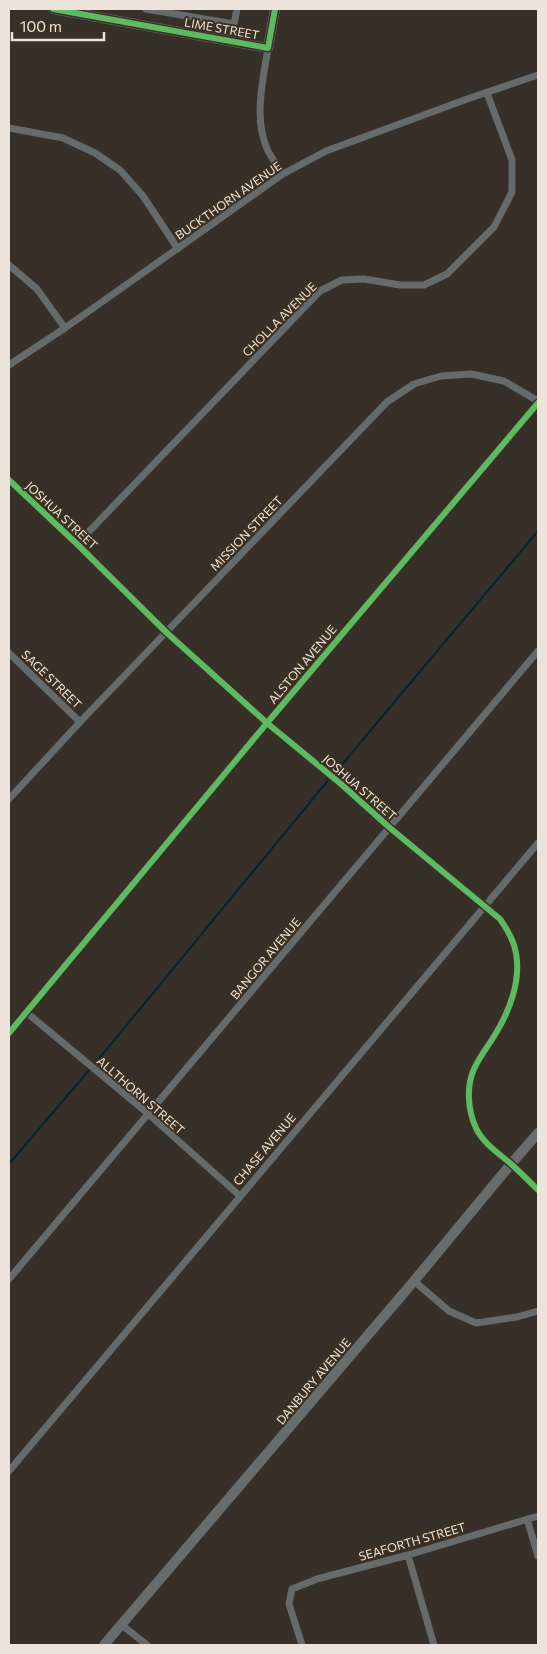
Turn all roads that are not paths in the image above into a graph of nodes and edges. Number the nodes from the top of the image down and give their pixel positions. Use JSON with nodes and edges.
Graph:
{"nodes":[{"id":1,"x":53,"y":9,"type":"edge"},
{"id":2,"x":146,"y":9,"type":"edge"},
{"id":3,"x":237,"y":9,"type":"edge"},
{"id":4,"x":275,"y":9,"type":"edge"},
{"id":5,"x":94,"y":12,"type":"edge"},
{"id":6,"x":188,"y":12,"type":"edge"},
{"id":7,"x":268,"y":48,"type":"junction"},
{"id":8,"x":538,"y":75,"type":"edge"},
{"id":9,"x":487,"y":93,"type":"junction"},
{"id":10,"x":9,"y":128,"type":"edge"},
{"id":11,"x":283,"y":174,"type":"junction"},
{"id":12,"x":178,"y":249,"type":"junction"},
{"id":13,"x":9,"y":265,"type":"edge"},
{"id":14,"x":65,"y":328,"type":"junction"},
{"id":15,"x":9,"y":365,"type":"edge"},
{"id":16,"x":538,"y":402,"type":"edge"},
{"id":17,"x":9,"y":480,"type":"edge"},
{"id":18,"x":77,"y":544,"type":"junction"},
{"id":19,"x":167,"y":632,"type":"junction"},
{"id":20,"x":538,"y":651,"type":"edge"},
{"id":21,"x":9,"y":653,"type":"edge"},
{"id":22,"x":80,"y":722,"type":"junction"},
{"id":23,"x":267,"y":723,"type":"junction"},
{"id":24,"x":9,"y":799,"type":"edge"},
{"id":25,"x":390,"y":828,"type":"junction"},
{"id":26,"x":538,"y":843,"type":"edge"},
{"id":27,"x":485,"y":905,"type":"junction"},
{"id":28,"x":26,"y":1012,"type":"junction"},
{"id":29,"x":9,"y":1033,"type":"edge"},
{"id":30,"x":147,"y":1115,"type":"junction"},
{"id":31,"x":538,"y":1133,"type":"edge"},
{"id":32,"x":511,"y":1164,"type":"junction"},
{"id":33,"x":538,"y":1190,"type":"edge"},
{"id":34,"x":240,"y":1196,"type":"junction"},
{"id":35,"x":9,"y":1279,"type":"edge"},
{"id":36,"x":414,"y":1281,"type":"junction"},
{"id":37,"x":538,"y":1311,"type":"edge"},
{"id":38,"x":9,"y":1471,"type":"edge"},
{"id":39,"x":538,"y":1516,"type":"edge"},
{"id":40,"x":527,"y":1519,"type":"junction"},
{"id":41,"x":408,"y":1555,"type":"junction"},
{"id":42,"x":538,"y":1556,"type":"edge"},
{"id":43,"x":122,"y":1625,"type":"junction"},
{"id":44,"x":104,"y":1645,"type":"edge"},
{"id":45,"x":146,"y":1645,"type":"edge"},
{"id":46,"x":302,"y":1645,"type":"edge"},
{"id":47,"x":434,"y":1645,"type":"edge"}],
"edges":[{"from":1,"to":5,"type":"street","name":"LIME STREET"},
{"from":2,"to":6,"type":"street"},
{"from":3,"to":6,"type":"street"},
{"from":4,"to":7,"type":"street"},
{"from":5,"to":7,"type":"street","name":"LIME STREET"},
{"from":7,"to":11,"type":"street"},
{"from":8,"to":9,"type":"street","name":"BUCKTHORN AVENUE"},
{"from":9,"to":11,"type":"street","name":"BUCKTHORN AVENUE"},
{"from":9,"to":18,"type":"street","name":"CHOLLA AVENUE"},
{"from":10,"to":12,"type":"street"},
{"from":11,"to":12,"type":"street","name":"BUCKTHORN AVENUE"},
{"from":12,"to":14,"type":"street","name":"BUCKTHORN AVENUE"},
{"from":13,"to":14,"type":"street"},
{"from":14,"to":15,"type":"street","name":"BUCKTHORN AVENUE"},
{"from":16,"to":19,"type":"street","name":"MISSION STREET"},
{"from":16,"to":23,"type":"street","name":"ALSTON AVENUE"},
{"from":17,"to":18,"type":"street","name":"JOSHUA STREET"},
{"from":18,"to":19,"type":"street","name":"JOSHUA STREET"},
{"from":19,"to":22,"type":"street","name":"MISSION STREET"},
{"from":19,"to":23,"type":"street","name":"JOSHUA STREET"},
{"from":20,"to":25,"type":"street","name":"BANGOR AVENUE"},
{"from":21,"to":22,"type":"street","name":"SAGE STREET"},
{"from":22,"to":24,"type":"street","name":"MISSION STREET"},
{"from":23,"to":25,"type":"street","name":"JOSHUA STREET"},
{"from":23,"to":28,"type":"street","name":"ALSTON AVENUE"},
{"from":25,"to":27,"type":"street","name":"JOSHUA STREET"},
{"from":25,"to":30,"type":"street","name":"BANGOR AVENUE"},
{"from":26,"to":27,"type":"street","name":"CHASE AVENUE"},
{"from":27,"to":32,"type":"street","name":"JOSHUA STREET"},
{"from":27,"to":34,"type":"street","name":"CHASE AVENUE"},
{"from":28,"to":29,"type":"street","name":"ALSTON AVENUE"},
{"from":28,"to":30,"type":"street","name":"ALLTHORN STREET"},
{"from":30,"to":34,"type":"street","name":"ALLTHORN STREET"},
{"from":30,"to":35,"type":"street","name":"BANGOR AVENUE"},
{"from":31,"to":32,"type":"street","name":"DANBURY AVENUE"},
{"from":32,"to":33,"type":"street","name":"JOSHUA STREET"},
{"from":32,"to":36,"type":"street","name":"DANBURY AVENUE"},
{"from":34,"to":38,"type":"street","name":"CHASE AVENUE"},
{"from":36,"to":37,"type":"street"},
{"from":36,"to":43,"type":"street","name":"DANBURY AVENUE"},
{"from":39,"to":40,"type":"street","name":"SEAFORTH STREET"},
{"from":40,"to":41,"type":"street","name":"SEAFORTH STREET"},
{"from":40,"to":42,"type":"street"},
{"from":41,"to":46,"type":"street","name":"SEAFORTH STREET"},
{"from":41,"to":47,"type":"street"},
{"from":43,"to":44,"type":"street","name":"DANBURY AVENUE"},
{"from":43,"to":45,"type":"street"}]}
